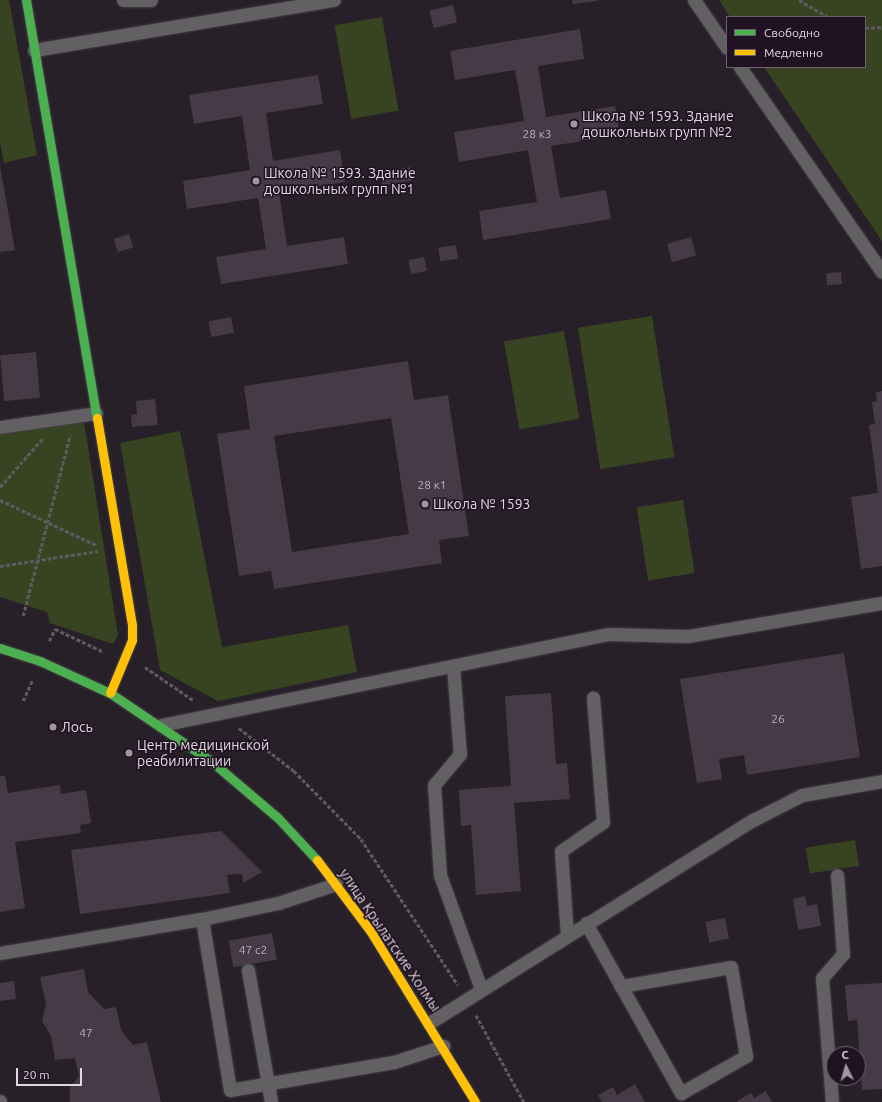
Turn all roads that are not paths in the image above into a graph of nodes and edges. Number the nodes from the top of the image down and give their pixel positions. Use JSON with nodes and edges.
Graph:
{"nodes":[{"id":1,"x":26,"y":0,"type":"edge"},
{"id":2,"x":123,"y":0,"type":"edge"},
{"id":3,"x":151,"y":0,"type":"edge"},
{"id":4,"x":334,"y":0,"type":"edge"},
{"id":5,"x":694,"y":0,"type":"edge"},
{"id":6,"x":726,"y":47,"type":"edge"},
{"id":7,"x":34,"y":50,"type":"junction"},
{"id":8,"x":741,"y":68,"type":"edge"},
{"id":9,"x":882,"y":272,"type":"edge"},
{"id":10,"x":96,"y":412,"type":"junction"},
{"id":11,"x":0,"y":427,"type":"edge"},
{"id":12,"x":882,"y":604,"type":"edge"},
{"id":13,"x":0,"y":648,"type":"edge"},
{"id":14,"x":453,"y":666,"type":"junction"},
{"id":15,"x":110,"y":693,"type":"junction"},
{"id":16,"x":593,"y":697,"type":"dead end"},
{"id":17,"x":161,"y":725,"type":"junction"},
{"id":18,"x":882,"y":781,"type":"edge"},
{"id":19,"x":837,"y":875,"type":"dead end"},
{"id":20,"x":336,"y":884,"type":"junction"},
{"id":21,"x":202,"y":919,"type":"junction"},
{"id":22,"x":586,"y":923,"type":"junction"},
{"id":23,"x":567,"y":935,"type":"junction"},
{"id":24,"x":0,"y":953,"type":"edge"},
{"id":25,"x":248,"y":970,"type":"dead end"},
{"id":26,"x":621,"y":986,"type":"junction"},
{"id":27,"x":481,"y":989,"type":"junction"},
{"id":28,"x":429,"y":1023,"type":"junction"},
{"id":29,"x":443,"y":1046,"type":"junction"},
{"id":30,"x":268,"y":1084,"type":"junction"},
{"id":31,"x":271,"y":1102,"type":"edge"},
{"id":32,"x":475,"y":1102,"type":"edge"},
{"id":33,"x":832,"y":1102,"type":"edge"}],
"edges":[{"from":1,"to":7,"type":"street"},
{"from":2,"to":3,"type":"lane"},
{"from":4,"to":7,"type":"lane"},
{"from":5,"to":6,"type":"lane"},
{"from":7,"to":10,"type":"street"},
{"from":8,"to":9,"type":"lane"},
{"from":10,"to":11,"type":"lane"},
{"from":10,"to":15,"type":"street"},
{"from":12,"to":14,"type":"lane"},
{"from":13,"to":15,"type":"street","name":"улица Крылатские Холмы"},
{"from":14,"to":17,"type":"lane"},
{"from":14,"to":27,"type":"lane"},
{"from":15,"to":17,"type":"street","name":"улица Крылатские Холмы"},
{"from":16,"to":23,"type":"lane"},
{"from":17,"to":20,"type":"street","name":"улица Крылатские Холмы"},
{"from":18,"to":22,"type":"lane"},
{"from":19,"to":33,"type":"lane"},
{"from":20,"to":21,"type":"lane"},
{"from":20,"to":28,"type":"street","name":"улица Крылатские Холмы"},
{"from":21,"to":24,"type":"lane"},
{"from":21,"to":30,"type":"lane"},
{"from":22,"to":23,"type":"lane"},
{"from":22,"to":26,"type":"lane"},
{"from":23,"to":27,"type":"lane"},
{"from":25,"to":30,"type":"lane"},
{"from":26,"to":26,"type":"lane"},
{"from":27,"to":28,"type":"lane"},
{"from":28,"to":29,"type":"street","name":"улица Крылатские Холмы"},
{"from":29,"to":30,"type":"lane"},
{"from":29,"to":32,"type":"street","name":"улица Крылатские Холмы"},
{"from":30,"to":31,"type":"lane"}]}
